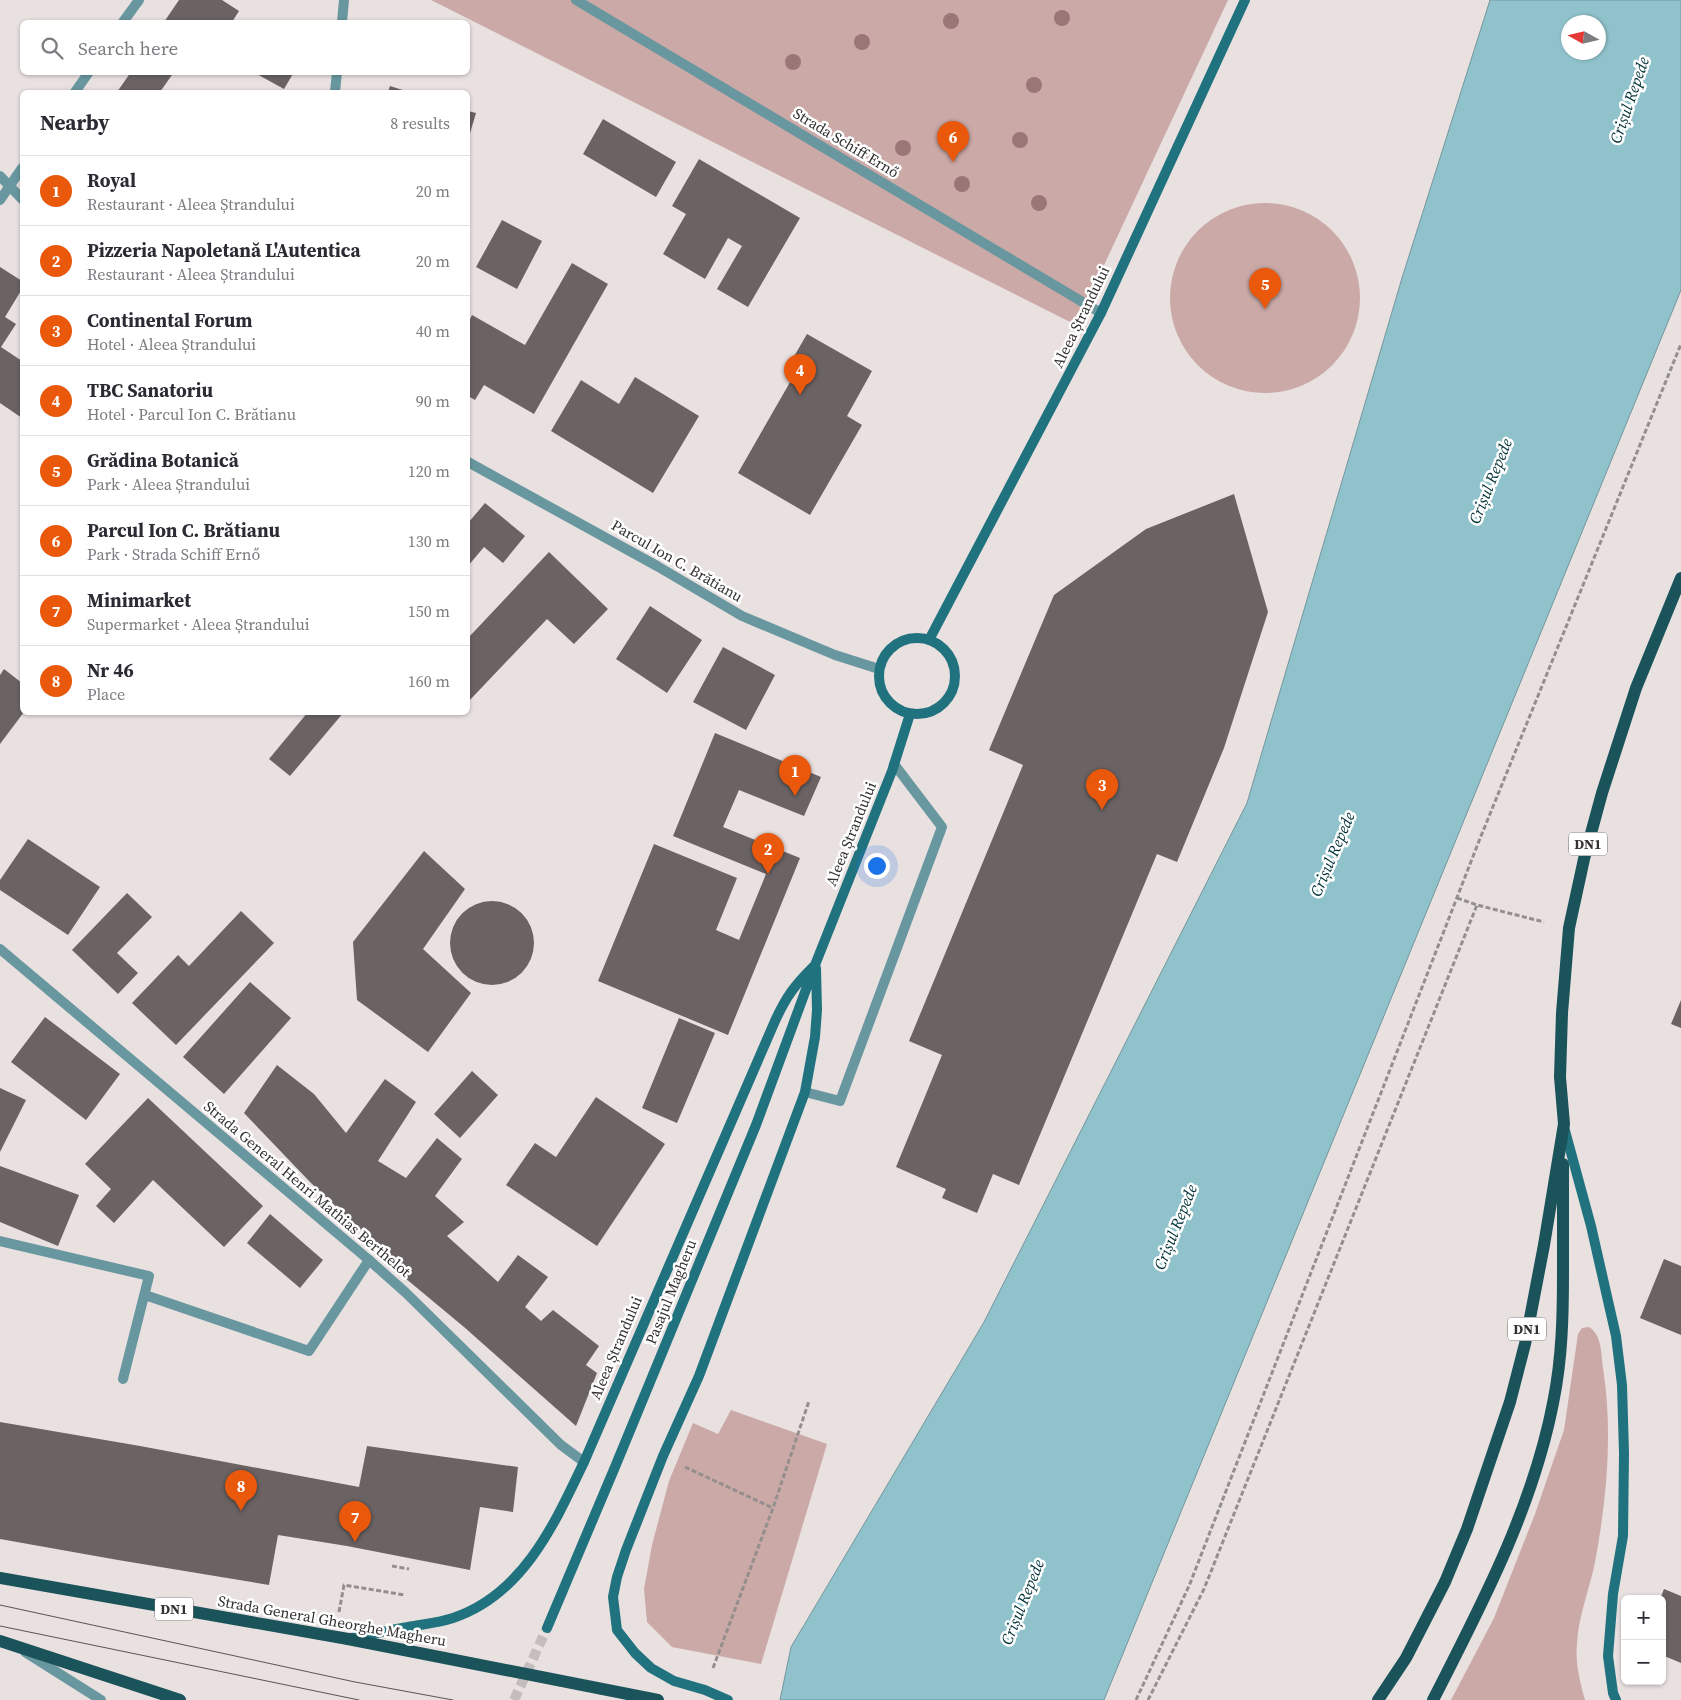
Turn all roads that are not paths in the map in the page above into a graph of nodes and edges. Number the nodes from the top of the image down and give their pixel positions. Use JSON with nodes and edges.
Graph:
{"nodes":[{"id":1,"x":139,"y":0,"type":"edge"},
{"id":2,"x":344,"y":0,"type":"edge"},
{"id":3,"x":576,"y":0,"type":"edge"},
{"id":4,"x":1245,"y":0,"type":"edge"},
{"id":5,"x":124,"y":20,"type":"edge"},
{"id":6,"x":342,"y":20,"type":"edge"},
{"id":7,"x":87,"y":75,"type":"edge"},
{"id":8,"x":337,"y":75,"type":"edge"},
{"id":9,"x":76,"y":90,"type":"edge"},
{"id":10,"x":335,"y":90,"type":"edge"},
{"id":11,"x":20,"y":171,"type":"edge"},
{"id":12,"x":0,"y":176,"type":"edge"},
{"id":13,"x":9,"y":187,"type":"junction"},
{"id":14,"x":20,"y":196,"type":"edge"},
{"id":15,"x":0,"y":200,"type":"edge"},
{"id":16,"x":1101,"y":313,"type":"junction"},
{"id":17,"x":470,"y":463,"type":"edge"},
{"id":18,"x":1681,"y":578,"type":"edge"},
{"id":19,"x":930,"y":640,"type":"junction"},
{"id":20,"x":879,"y":669,"type":"junction"},
{"id":21,"x":910,"y":714,"type":"junction"},
{"id":22,"x":894,"y":764,"type":"junction"},
{"id":23,"x":0,"y":949,"type":"edge"},
{"id":24,"x":815,"y":965,"type":"junction"},
{"id":25,"x":805,"y":1092,"type":"junction"},
{"id":26,"x":1564,"y":1124,"type":"junction"},
{"id":27,"x":0,"y":1241,"type":"edge"},
{"id":28,"x":369,"y":1260,"type":"junction"},
{"id":29,"x":145,"y":1294,"type":"junction"},
{"id":30,"x":123,"y":1380,"type":"dead end"},
{"id":31,"x":584,"y":1462,"type":"junction"},
{"id":32,"x":0,"y":1578,"type":"edge"},
{"id":33,"x":547,"y":1628,"type":"tunnel mouth"},
{"id":34,"x":348,"y":1639,"type":"junction"},
{"id":35,"x":5,"y":1642,"type":"edge"},
{"id":36,"x":100,"y":1700,"type":"edge"},
{"id":37,"x":180,"y":1700,"type":"edge"},
{"id":38,"x":658,"y":1700,"type":"edge"},
{"id":39,"x":728,"y":1700,"type":"edge"},
{"id":40,"x":1378,"y":1700,"type":"edge"},
{"id":41,"x":1433,"y":1700,"type":"edge"},
{"id":42,"x":1616,"y":1700,"type":"edge"}],
"edges":[{"from":1,"to":5,"type":"street"},
{"from":2,"to":6,"type":"street"},
{"from":3,"to":16,"type":"street","name":"Strada Schiff Ernő"},
{"from":4,"to":16,"type":"street","name":"Aleea Ștrandului"},
{"from":7,"to":9,"type":"street"},
{"from":8,"to":10,"type":"street"},
{"from":11,"to":13,"type":"street"},
{"from":12,"to":13,"type":"street"},
{"from":13,"to":14,"type":"street"},
{"from":13,"to":15,"type":"street"},
{"from":16,"to":19,"type":"street","name":"Aleea Ștrandului"},
{"from":17,"to":20,"type":"street","name":"Parcul Ion C. Brătianu"},
{"from":18,"to":26,"type":"main road","number":"DN1"},
{"from":19,"to":20,"type":"street"},
{"from":19,"to":21,"type":"street"},
{"from":20,"to":21,"type":"street"},
{"from":21,"to":22,"type":"street","name":"Aleea Ștrandului"},
{"from":22,"to":24,"type":"street","name":"Aleea Ștrandului"},
{"from":22,"to":25,"type":"street"},
{"from":23,"to":28,"type":"street","name":"Strada General Henri Mathias Berthelot"},
{"from":24,"to":25,"type":"street","name":"Aleea Ștrandului"},
{"from":24,"to":31,"type":"street","name":"Aleea Ștrandului"},
{"from":24,"to":33,"type":"street","name":"Pasajul Magheru"},
{"from":25,"to":39,"type":"street","name":"Aleea Ștrandului"},
{"from":26,"to":40,"type":"main road","number":"DN1"},
{"from":26,"to":41,"type":"main road"},
{"from":26,"to":42,"type":"street"},
{"from":27,"to":29,"type":"street"},
{"from":28,"to":29,"type":"street"},
{"from":28,"to":31,"type":"street","name":"Strada General Henri Mathias Berthelot"},
{"from":29,"to":30,"type":"street"},
{"from":31,"to":34,"type":"street","name":"Aleea Ștrandului"},
{"from":32,"to":34,"type":"main road","name":"Strada General Gheorghe Magheru","number":"DN1"},
{"from":34,"to":38,"type":"main road","name":"Strada General Gheorghe Magheru","number":"DN1","bridge":true},
{"from":35,"to":36,"type":"street"},
{"from":35,"to":37,"type":"main road"}]}
